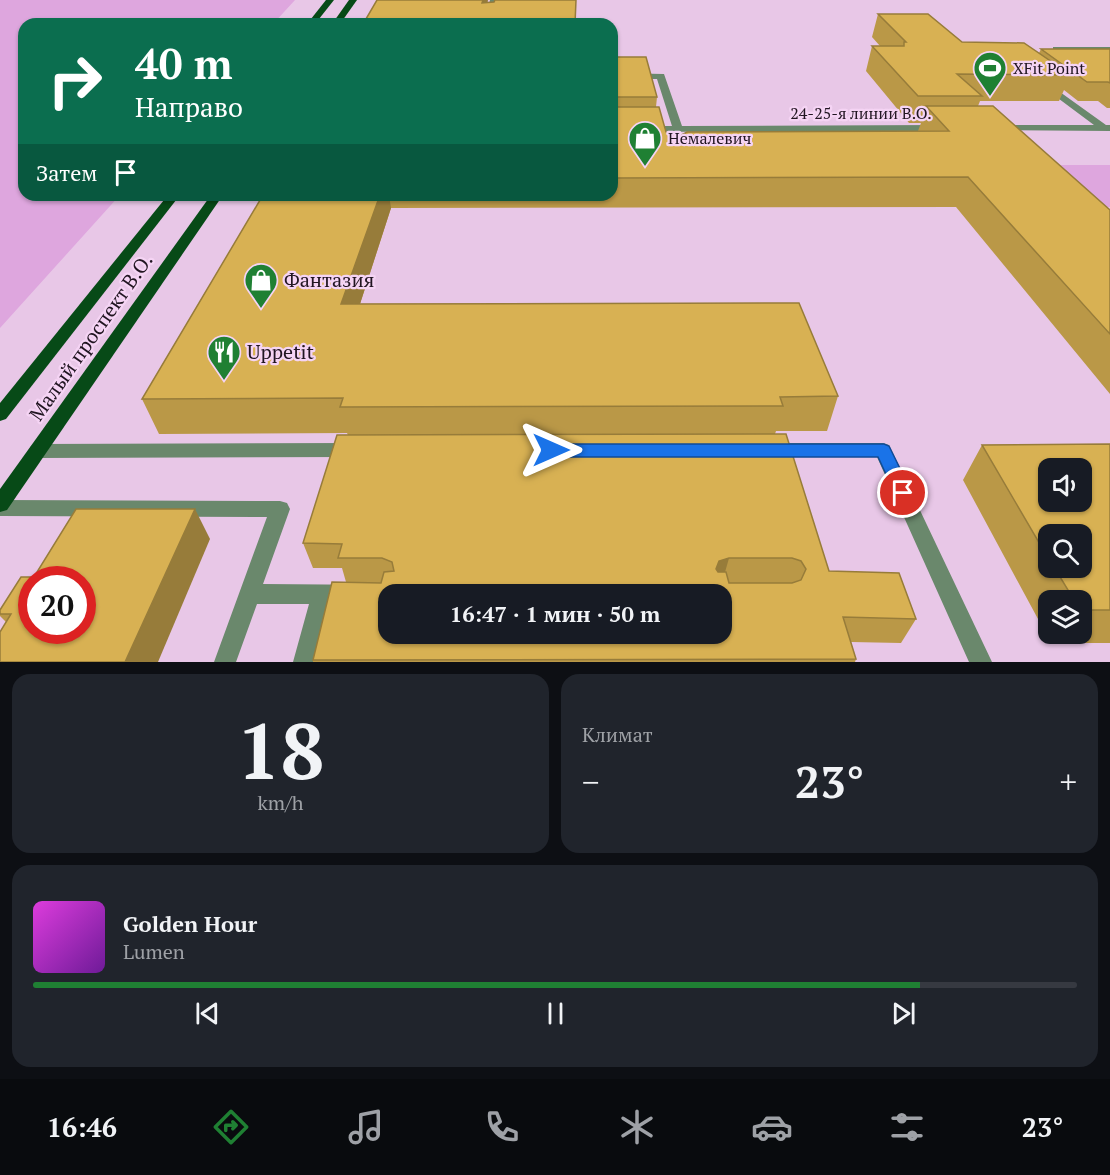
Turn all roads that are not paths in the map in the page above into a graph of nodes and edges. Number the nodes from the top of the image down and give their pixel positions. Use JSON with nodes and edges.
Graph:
{"nodes":[{"id":1,"x":330,"y":0,"type":"edge"},
{"id":2,"x":353,"y":0,"type":"edge"},
{"id":3,"x":494,"y":0,"type":"edge"},
{"id":4,"x":316,"y":18,"type":"edge"},
{"id":5,"x":340,"y":18,"type":"edge"},
{"id":6,"x":490,"y":18,"type":"edge"},
{"id":7,"x":1056,"y":49,"type":"edge"},
{"id":8,"x":1110,"y":49,"type":"edge"},
{"id":9,"x":618,"y":76,"type":"edge"},
{"id":10,"x":1042,"y":81,"type":"edge"},
{"id":11,"x":951,"y":128,"type":"edge"},
{"id":12,"x":1107,"y":128,"type":"edge"},
{"id":13,"x":618,"y":129,"type":"edge"},
{"id":14,"x":673,"y":132,"type":"junction"},
{"id":15,"x":1013,"y":142,"type":"edge"},
{"id":16,"x":169,"y":201,"type":"edge"},
{"id":17,"x":213,"y":201,"type":"edge"},
{"id":18,"x":0,"y":414,"type":"edge"},
{"id":19,"x":373,"y":450,"type":"edge"},
{"id":20,"x":753,"y":450,"type":"edge"},
{"id":21,"x":37,"y":451,"type":"junction"},
{"id":22,"x":0,"y":506,"type":"edge"},
{"id":23,"x":249,"y":594,"type":"junction"},
{"id":24,"x":322,"y":595,"type":"junction"},
{"id":25,"x":378,"y":595,"type":"edge"},
{"id":26,"x":225,"y":662,"type":"edge"},
{"id":27,"x":304,"y":662,"type":"edge"},
{"id":28,"x":981,"y":662,"type":"edge"}],
"edges":[{"from":1,"to":4,"type":"main road"},
{"from":2,"to":5,"type":"main road"},
{"from":3,"to":6,"type":"street"},
{"from":7,"to":8,"type":"street"},
{"from":9,"to":14,"type":"street"},
{"from":10,"to":12,"type":"street"},
{"from":11,"to":14,"type":"street","name":"24-25-я линии В.О."},
{"from":12,"to":15,"type":"street"},
{"from":13,"to":14,"type":"street","name":"24-25-я линии В.О."},
{"from":16,"to":18,"type":"main road","name":"Малый проспект В.О."},
{"from":17,"to":21,"type":"main road","name":"Малый проспект В.О."},
{"from":19,"to":21,"type":"street"},
{"from":20,"to":28,"type":"street"},
{"from":21,"to":22,"type":"main road","name":"Малый проспект В.О."},
{"from":22,"to":23,"type":"street"},
{"from":23,"to":24,"type":"street"},
{"from":23,"to":26,"type":"street"},
{"from":24,"to":25,"type":"street"},
{"from":24,"to":27,"type":"street"}]}
